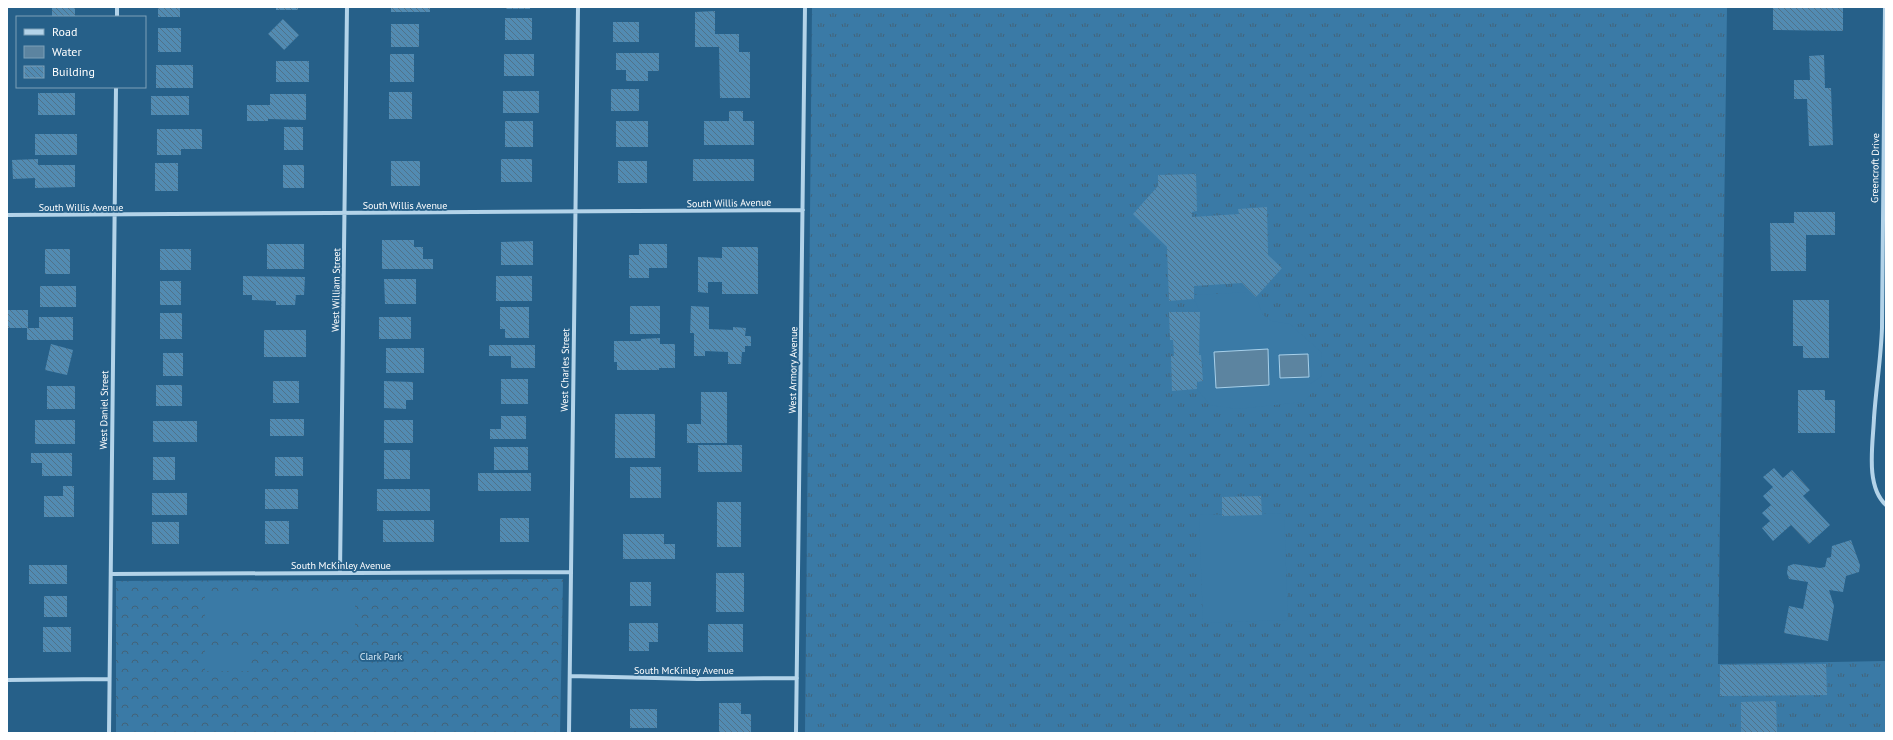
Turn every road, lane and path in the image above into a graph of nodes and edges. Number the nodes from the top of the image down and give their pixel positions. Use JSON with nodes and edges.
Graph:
{"nodes":[{"id":1,"x":347,"y":7,"type":"edge"},
{"id":2,"x":578,"y":7,"type":"edge"},
{"id":3,"x":805,"y":7,"type":"edge"},
{"id":4,"x":1885,"y":7,"type":"edge"},
{"id":5,"x":116,"y":88,"type":"edge"},
{"id":6,"x":803,"y":210,"type":"junction"},
{"id":7,"x":575,"y":212,"type":"junction"},
{"id":8,"x":114,"y":214,"type":"junction"},
{"id":9,"x":345,"y":214,"type":"junction"},
{"id":10,"x":7,"y":216,"type":"edge"},
{"id":11,"x":1882,"y":330,"type":"junction"},
{"id":12,"x":1886,"y":333,"type":"edge"},
{"id":13,"x":1886,"y":505,"type":"edge"},
{"id":14,"x":571,"y":572,"type":"junction"},
{"id":15,"x":340,"y":573,"type":"junction"},
{"id":16,"x":111,"y":574,"type":"junction"},
{"id":17,"x":570,"y":676,"type":"junction"},
{"id":18,"x":797,"y":678,"type":"junction"},
{"id":19,"x":109,"y":679,"type":"junction"},
{"id":20,"x":7,"y":680,"type":"edge"},
{"id":21,"x":109,"y":733,"type":"edge"},
{"id":22,"x":569,"y":733,"type":"edge"},
{"id":23,"x":796,"y":733,"type":"edge"}],
"edges":[{"from":1,"to":9,"type":"street","name":"West William Street"},
{"from":2,"to":7,"type":"street","name":"West Charles Street"},
{"from":3,"to":6,"type":"street","name":"West Armory Avenue"},
{"from":4,"to":11,"type":"street","name":"Greencroft Drive"},
{"from":5,"to":8,"type":"street","name":"West Daniel Street"},
{"from":6,"to":7,"type":"street","name":"South Willis Avenue"},
{"from":6,"to":18,"type":"street","name":"West Armory Avenue"},
{"from":7,"to":9,"type":"street","name":"South Willis Avenue"},
{"from":7,"to":14,"type":"street","name":"West Charles Street"},
{"from":8,"to":9,"type":"street","name":"South Willis Avenue"},
{"from":8,"to":10,"type":"street","name":"South Willis Avenue"},
{"from":8,"to":16,"type":"street","name":"West Daniel Street"},
{"from":9,"to":15,"type":"street","name":"West William Street"},
{"from":11,"to":12,"type":"street"},
{"from":11,"to":13,"type":"street","name":"Greencroft Drive"},
{"from":14,"to":15,"type":"street","name":"South McKinley Avenue"},
{"from":14,"to":17,"type":"street","name":"West Charles Street"},
{"from":15,"to":16,"type":"street","name":"South McKinley Avenue"},
{"from":16,"to":19,"type":"street","name":"West Daniel Street"},
{"from":17,"to":18,"type":"street","name":"South McKinley Avenue"},
{"from":17,"to":22,"type":"street","name":"West Charles Street"},
{"from":18,"to":23,"type":"street","name":"West Armory Avenue"},
{"from":19,"to":20,"type":"street"},
{"from":19,"to":21,"type":"street","name":"West Daniel Street"}]}
